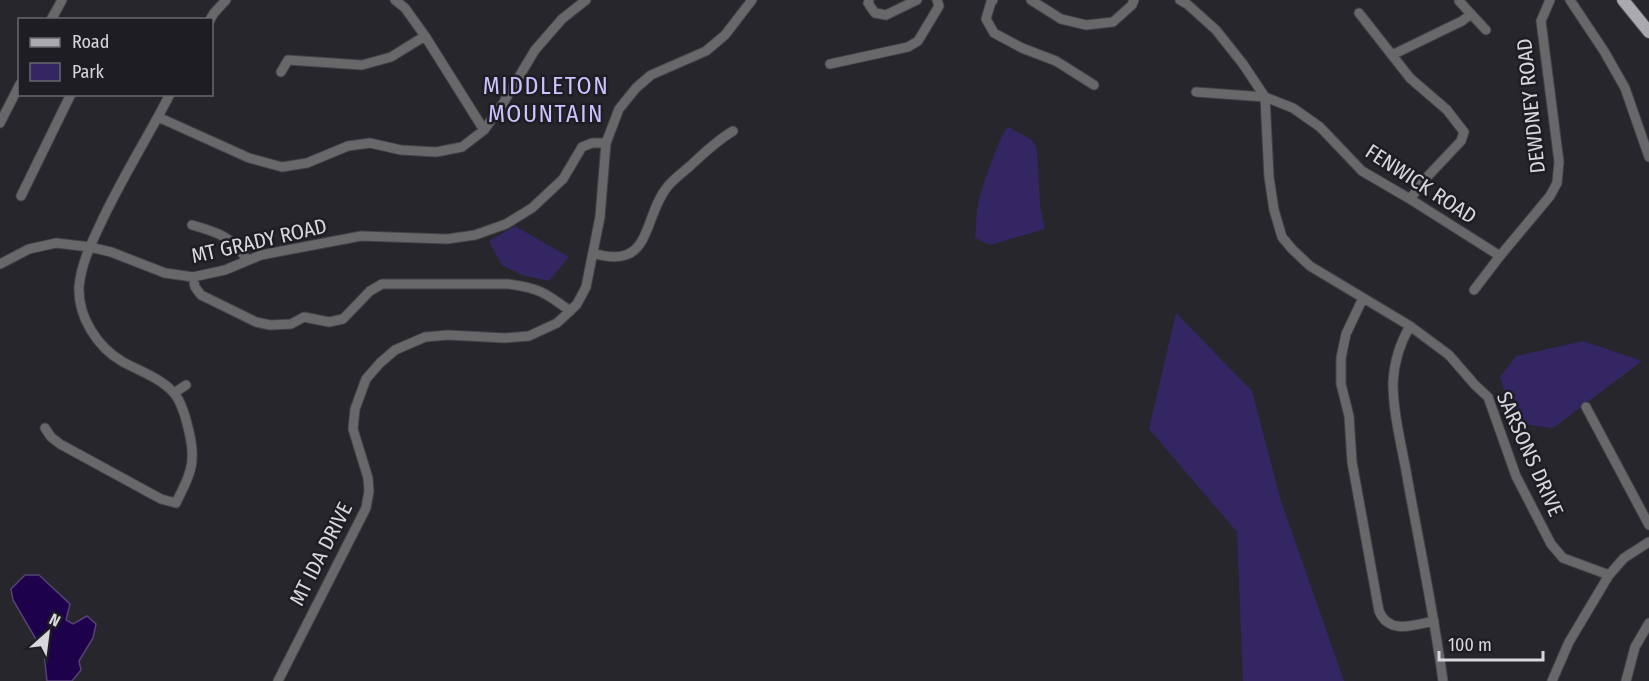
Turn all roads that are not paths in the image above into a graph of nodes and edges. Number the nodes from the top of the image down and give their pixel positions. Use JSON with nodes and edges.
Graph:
{"nodes":[{"id":1,"x":62,"y":0,"type":"edge"},
{"id":2,"x":226,"y":0,"type":"edge"},
{"id":3,"x":395,"y":0,"type":"edge"},
{"id":4,"x":586,"y":0,"type":"edge"},
{"id":5,"x":752,"y":0,"type":"edge"},
{"id":6,"x":869,"y":0,"type":"edge"},
{"id":7,"x":917,"y":0,"type":"edge"},
{"id":8,"x":937,"y":0,"type":"edge"},
{"id":9,"x":993,"y":0,"type":"edge"},
{"id":10,"x":1031,"y":0,"type":"edge"},
{"id":11,"x":1134,"y":0,"type":"edge"},
{"id":12,"x":1180,"y":0,"type":"edge"},
{"id":13,"x":1550,"y":0,"type":"edge"},
{"id":14,"x":1570,"y":0,"type":"edge"},
{"id":15,"x":1623,"y":0,"type":"edge"},
{"id":16,"x":1459,"y":1,"type":"edge"},
{"id":17,"x":1359,"y":13,"type":"dead end"},
{"id":18,"x":1471,"y":14,"type":"junction"},
{"id":19,"x":52,"y":18,"type":"edge"},
{"id":20,"x":211,"y":18,"type":"edge"},
{"id":21,"x":1486,"y":30,"type":"dead end"},
{"id":22,"x":1649,"y":32,"type":"edge"},
{"id":23,"x":425,"y":36,"type":"junction"},
{"id":24,"x":1392,"y":55,"type":"junction"},
{"id":25,"x":830,"y":64,"type":"dead end"},
{"id":26,"x":281,"y":72,"type":"dead end"},
{"id":27,"x":1094,"y":85,"type":"dead end"},
{"id":28,"x":18,"y":88,"type":"edge"},
{"id":29,"x":1196,"y":92,"type":"dead end"},
{"id":30,"x":70,"y":96,"type":"edge"},
{"id":31,"x":169,"y":96,"type":"edge"},
{"id":32,"x":1265,"y":97,"type":"junction"},
{"id":33,"x":158,"y":117,"type":"junction"},
{"id":34,"x":0,"y":123,"type":"edge"},
{"id":35,"x":484,"y":130,"type":"junction"},
{"id":36,"x":733,"y":131,"type":"dead end"},
{"id":37,"x":606,"y":143,"type":"junction"},
{"id":38,"x":1649,"y":157,"type":"edge"},
{"id":39,"x":21,"y":196,"type":"dead end"},
{"id":40,"x":1410,"y":199,"type":"junction"},
{"id":41,"x":192,"y":225,"type":"dead end"},
{"id":42,"x":90,"y":247,"type":"junction"},
{"id":43,"x":592,"y":254,"type":"junction"},
{"id":44,"x":1500,"y":256,"type":"junction"},
{"id":45,"x":247,"y":260,"type":"junction"},
{"id":46,"x":0,"y":264,"type":"edge"},
{"id":47,"x":193,"y":277,"type":"junction"},
{"id":48,"x":1474,"y":290,"type":"dead end"},
{"id":49,"x":1363,"y":298,"type":"junction"},
{"id":50,"x":570,"y":311,"type":"junction"},
{"id":51,"x":1410,"y":326,"type":"junction"},
{"id":52,"x":186,"y":385,"type":"dead end"},
{"id":53,"x":174,"y":393,"type":"junction"},
{"id":54,"x":1586,"y":407,"type":"dead end"},
{"id":55,"x":45,"y":428,"type":"dead end"},
{"id":56,"x":1649,"y":525,"type":"edge"},
{"id":57,"x":1649,"y":542,"type":"edge"},
{"id":58,"x":1609,"y":574,"type":"junction"},
{"id":59,"x":1434,"y":621,"type":"junction"},
{"id":60,"x":1649,"y":623,"type":"edge"},
{"id":61,"x":278,"y":681,"type":"edge"},
{"id":62,"x":1443,"y":681,"type":"edge"},
{"id":63,"x":1552,"y":681,"type":"edge"},
{"id":64,"x":1626,"y":681,"type":"edge"}],
"edges":[{"from":1,"to":19,"type":"street"},
{"from":2,"to":20,"type":"street"},
{"from":3,"to":23,"type":"street"},
{"from":4,"to":35,"type":"street"},
{"from":5,"to":37,"type":"street","name":"MT IDA DRIVE"},
{"from":6,"to":7,"type":"street"},
{"from":8,"to":25,"type":"street"},
{"from":9,"to":27,"type":"street"},
{"from":10,"to":11,"type":"street"},
{"from":12,"to":32,"type":"street"},
{"from":13,"to":44,"type":"street","name":"DEWDNEY ROAD"},
{"from":14,"to":38,"type":"street"},
{"from":15,"to":22,"type":"main road"},
{"from":16,"to":18,"type":"street"},
{"from":17,"to":24,"type":"street"},
{"from":18,"to":21,"type":"street"},
{"from":18,"to":24,"type":"street"},
{"from":23,"to":26,"type":"street"},
{"from":23,"to":35,"type":"street"},
{"from":24,"to":40,"type":"street"},
{"from":28,"to":34,"type":"street"},
{"from":29,"to":32,"type":"street","name":"FENWICK ROAD"},
{"from":30,"to":39,"type":"street"},
{"from":31,"to":33,"type":"street"},
{"from":32,"to":40,"type":"street","name":"FENWICK ROAD"},
{"from":32,"to":49,"type":"street","name":"SARSONS DRIVE"},
{"from":33,"to":35,"type":"street"},
{"from":33,"to":42,"type":"street"},
{"from":36,"to":43,"type":"street"},
{"from":37,"to":43,"type":"street","name":"MT IDA DRIVE"},
{"from":37,"to":45,"type":"street","name":"MT GRADY ROAD"},
{"from":40,"to":44,"type":"street","name":"FENWICK ROAD"},
{"from":41,"to":45,"type":"street"},
{"from":42,"to":46,"type":"street","name":"MT GRADY ROAD"},
{"from":42,"to":47,"type":"street","name":"MT GRADY ROAD"},
{"from":42,"to":53,"type":"street"},
{"from":43,"to":50,"type":"street","name":"MT IDA DRIVE"},
{"from":44,"to":48,"type":"street","name":"DEWDNEY ROAD"},
{"from":45,"to":47,"type":"street","name":"MT GRADY ROAD"},
{"from":47,"to":50,"type":"street"},
{"from":49,"to":51,"type":"street","name":"SARSONS DRIVE"},
{"from":49,"to":59,"type":"street"},
{"from":50,"to":61,"type":"street","name":"MT IDA DRIVE"},
{"from":51,"to":58,"type":"street","name":"SARSONS DRIVE"},
{"from":51,"to":59,"type":"street"},
{"from":52,"to":53,"type":"street"},
{"from":53,"to":55,"type":"street"},
{"from":54,"to":56,"type":"street"},
{"from":57,"to":58,"type":"street"},
{"from":58,"to":63,"type":"street"},
{"from":59,"to":62,"type":"street"},
{"from":60,"to":64,"type":"street"}]}
